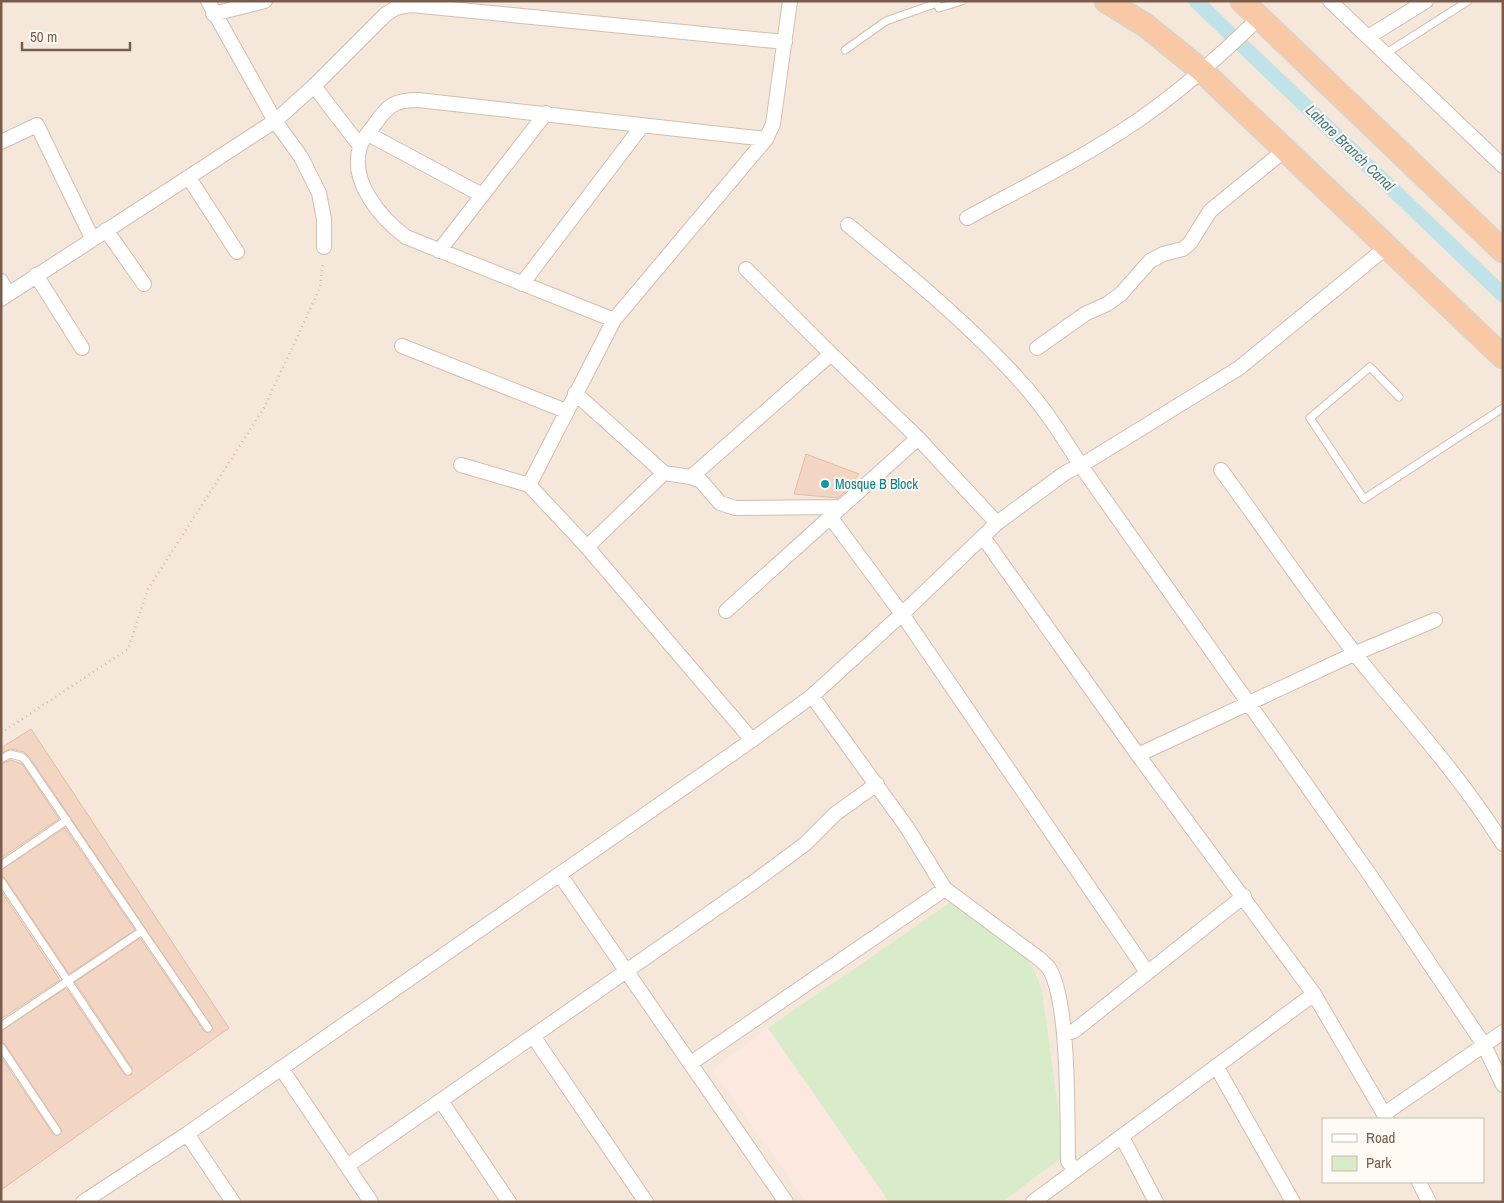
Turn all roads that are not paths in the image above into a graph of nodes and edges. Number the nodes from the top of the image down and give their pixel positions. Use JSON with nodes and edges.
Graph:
{"nodes":[{"id":1,"x":265,"y":1,"type":"edge"},
{"id":2,"x":790,"y":1,"type":"edge"},
{"id":3,"x":962,"y":1,"type":"edge"},
{"id":4,"x":1106,"y":1,"type":"edge"},
{"id":5,"x":1242,"y":1,"type":"edge"},
{"id":6,"x":1330,"y":1,"type":"edge"},
{"id":7,"x":1426,"y":1,"type":"edge"},
{"id":8,"x":1468,"y":1,"type":"edge"},
{"id":9,"x":211,"y":8,"type":"edge"},
{"id":10,"x":1252,"y":25,"type":"junction"},
{"id":11,"x":1368,"y":37,"type":"junction"},
{"id":12,"x":785,"y":42,"type":"junction"},
{"id":13,"x":845,"y":50,"type":"dead end"},
{"id":14,"x":1386,"y":54,"type":"junction"},
{"id":15,"x":1210,"y":63,"type":"junction"},
{"id":16,"x":314,"y":86,"type":"junction"},
{"id":17,"x":546,"y":113,"type":"junction"},
{"id":18,"x":275,"y":121,"type":"junction"},
{"id":19,"x":642,"y":126,"type":"junction"},
{"id":20,"x":368,"y":134,"type":"junction"},
{"id":21,"x":766,"y":139,"type":"junction"},
{"id":22,"x":1,"y":142,"type":"edge"},
{"id":23,"x":360,"y":146,"type":"junction"},
{"id":24,"x":1286,"y":149,"type":"junction"},
{"id":25,"x":1503,"y":166,"type":"edge"},
{"id":26,"x":189,"y":178,"type":"junction"},
{"id":27,"x":482,"y":195,"type":"junction"},
{"id":28,"x":967,"y":218,"type":"dead end"},
{"id":29,"x":848,"y":225,"type":"dead end"},
{"id":30,"x":106,"y":230,"type":"junction"},
{"id":31,"x":92,"y":238,"type":"junction"},
{"id":32,"x":1388,"y":246,"type":"junction"},
{"id":33,"x":324,"y":247,"type":"road end"},
{"id":34,"x":439,"y":251,"type":"junction"},
{"id":35,"x":1503,"y":251,"type":"edge"},
{"id":36,"x":237,"y":252,"type":"dead end"},
{"id":37,"x":746,"y":269,"type":"dead end"},
{"id":38,"x":36,"y":276,"type":"junction"},
{"id":39,"x":1,"y":281,"type":"edge"},
{"id":40,"x":144,"y":284,"type":"dead end"},
{"id":41,"x":522,"y":284,"type":"junction"},
{"id":42,"x":4,"y":297,"type":"edge"},
{"id":43,"x":614,"y":320,"type":"junction"},
{"id":44,"x":402,"y":346,"type":"dead end"},
{"id":45,"x":82,"y":348,"type":"dead end"},
{"id":46,"x":1037,"y":348,"type":"dead end"},
{"id":47,"x":831,"y":354,"type":"junction"},
{"id":48,"x":1503,"y":357,"type":"edge"},
{"id":49,"x":575,"y":393,"type":"junction"},
{"id":50,"x":1399,"y":396,"type":"dead end"},
{"id":51,"x":1503,"y":408,"type":"edge"},
{"id":52,"x":566,"y":411,"type":"junction"},
{"id":53,"x":918,"y":438,"type":"junction"},
{"id":54,"x":461,"y":465,"type":"dead end"},
{"id":55,"x":1081,"y":466,"type":"junction"},
{"id":56,"x":1221,"y":470,"type":"dead end"},
{"id":57,"x":664,"y":473,"type":"junction"},
{"id":58,"x":691,"y":477,"type":"junction"},
{"id":59,"x":530,"y":485,"type":"junction"},
{"id":60,"x":842,"y":506,"type":"junction"},
{"id":61,"x":831,"y":518,"type":"junction"},
{"id":62,"x":997,"y":522,"type":"junction"},
{"id":63,"x":983,"y":537,"type":"junction"},
{"id":64,"x":587,"y":547,"type":"junction"},
{"id":65,"x":726,"y":611,"type":"dead end"},
{"id":66,"x":902,"y":614,"type":"junction"},
{"id":67,"x":1435,"y":620,"type":"dead end"},
{"id":68,"x":1356,"y":653,"type":"junction"},
{"id":69,"x":812,"y":696,"type":"junction"},
{"id":70,"x":1250,"y":703,"type":"junction"},
{"id":71,"x":752,"y":740,"type":"junction"},
{"id":72,"x":1138,"y":754,"type":"junction"},
{"id":73,"x":1,"y":759,"type":"edge"},
{"id":74,"x":877,"y":784,"type":"junction"},
{"id":75,"x":67,"y":820,"type":"junction"},
{"id":76,"x":1503,"y":844,"type":"edge"},
{"id":77,"x":1,"y":865,"type":"edge"},
{"id":78,"x":560,"y":875,"type":"junction"},
{"id":79,"x":1,"y":881,"type":"edge"},
{"id":80,"x":945,"y":889,"type":"junction"},
{"id":81,"x":1244,"y":896,"type":"junction"},
{"id":82,"x":142,"y":932,"type":"junction"},
{"id":83,"x":626,"y":972,"type":"junction"},
{"id":84,"x":1147,"y":972,"type":"junction"},
{"id":85,"x":68,"y":981,"type":"junction"},
{"id":86,"x":1314,"y":994,"type":"junction"},
{"id":87,"x":1,"y":1026,"type":"edge"},
{"id":88,"x":208,"y":1028,"type":"dead end"},
{"id":89,"x":1503,"y":1032,"type":"edge"},
{"id":90,"x":1064,"y":1034,"type":"junction"},
{"id":91,"x":533,"y":1036,"type":"junction"},
{"id":92,"x":1484,"y":1045,"type":"junction"},
{"id":93,"x":1,"y":1047,"type":"edge"},
{"id":94,"x":691,"y":1063,"type":"junction"},
{"id":95,"x":1216,"y":1066,"type":"junction"},
{"id":96,"x":281,"y":1068,"type":"junction"},
{"id":97,"x":128,"y":1071,"type":"dead end"},
{"id":98,"x":1503,"y":1085,"type":"edge"},
{"id":99,"x":441,"y":1101,"type":"junction"},
{"id":100,"x":1385,"y":1117,"type":"edge"},
{"id":101,"x":57,"y":1131,"type":"dead end"},
{"id":102,"x":187,"y":1134,"type":"junction"},
{"id":103,"x":1122,"y":1137,"type":"junction"},
{"id":104,"x":347,"y":1166,"type":"junction"},
{"id":105,"x":1075,"y":1171,"type":"junction"},
{"id":106,"x":1420,"y":1183,"type":"edge"},
{"id":107,"x":84,"y":1202,"type":"edge"},
{"id":108,"x":233,"y":1202,"type":"edge"},
{"id":109,"x":371,"y":1202,"type":"edge"},
{"id":110,"x":509,"y":1202,"type":"edge"},
{"id":111,"x":646,"y":1202,"type":"edge"},
{"id":112,"x":786,"y":1202,"type":"edge"},
{"id":113,"x":1033,"y":1202,"type":"edge"},
{"id":114,"x":1156,"y":1202,"type":"edge"},
{"id":115,"x":1293,"y":1202,"type":"edge"},
{"id":116,"x":1429,"y":1202,"type":"edge"}],
"edges":[{"from":1,"to":9,"type":"street"},
{"from":2,"to":12,"type":"street"},
{"from":3,"to":13,"type":"lane"},
{"from":4,"to":15,"type":"highway"},
{"from":5,"to":10,"type":"highway"},
{"from":6,"to":11,"type":"street"},
{"from":7,"to":11,"type":"street"},
{"from":8,"to":14,"type":"lane"},
{"from":9,"to":18,"type":"street"},
{"from":10,"to":15,"type":"street"},
{"from":10,"to":35,"type":"highway"},
{"from":11,"to":14,"type":"street"},
{"from":12,"to":16,"type":"street"},
{"from":12,"to":21,"type":"street"},
{"from":14,"to":25,"type":"street"},
{"from":15,"to":24,"type":"highway"},
{"from":15,"to":28,"type":"street"},
{"from":16,"to":18,"type":"street"},
{"from":16,"to":23,"type":"street"},
{"from":17,"to":19,"type":"street"},
{"from":17,"to":20,"type":"street"},
{"from":17,"to":27,"type":"street"},
{"from":18,"to":26,"type":"street"},
{"from":18,"to":33,"type":"street"},
{"from":19,"to":21,"type":"street"},
{"from":19,"to":41,"type":"street"},
{"from":20,"to":23,"type":"street"},
{"from":20,"to":27,"type":"street"},
{"from":21,"to":43,"type":"street"},
{"from":22,"to":31,"type":"street"},
{"from":23,"to":34,"type":"street"},
{"from":24,"to":32,"type":"highway"},
{"from":24,"to":46,"type":"street"},
{"from":26,"to":30,"type":"street"},
{"from":26,"to":36,"type":"street"},
{"from":27,"to":34,"type":"street"},
{"from":29,"to":55,"type":"street"},
{"from":30,"to":31,"type":"street"},
{"from":30,"to":40,"type":"street"},
{"from":31,"to":38,"type":"street"},
{"from":32,"to":48,"type":"highway"},
{"from":32,"to":55,"type":"street"},
{"from":34,"to":41,"type":"street"},
{"from":37,"to":47,"type":"street"},
{"from":38,"to":42,"type":"street"},
{"from":38,"to":45,"type":"street"},
{"from":39,"to":42,"type":"street"},
{"from":41,"to":43,"type":"street"},
{"from":43,"to":49,"type":"street"},
{"from":44,"to":52,"type":"street"},
{"from":47,"to":53,"type":"street"},
{"from":47,"to":58,"type":"street"},
{"from":49,"to":52,"type":"street"},
{"from":49,"to":57,"type":"street"},
{"from":50,"to":51,"type":"lane"},
{"from":52,"to":59,"type":"street"},
{"from":53,"to":60,"type":"street"},
{"from":53,"to":62,"type":"street"},
{"from":54,"to":59,"type":"street"},
{"from":55,"to":62,"type":"street"},
{"from":55,"to":70,"type":"street"},
{"from":56,"to":68,"type":"street"},
{"from":57,"to":58,"type":"street"},
{"from":57,"to":64,"type":"street"},
{"from":58,"to":60,"type":"street"},
{"from":59,"to":64,"type":"street"},
{"from":60,"to":61,"type":"street"},
{"from":61,"to":65,"type":"street"},
{"from":61,"to":66,"type":"street"},
{"from":62,"to":63,"type":"street"},
{"from":63,"to":66,"type":"street"},
{"from":63,"to":72,"type":"street"},
{"from":64,"to":71,"type":"street"},
{"from":66,"to":69,"type":"street"},
{"from":66,"to":84,"type":"street"},
{"from":67,"to":68,"type":"street"},
{"from":68,"to":70,"type":"street"},
{"from":68,"to":76,"type":"street"},
{"from":69,"to":71,"type":"street"},
{"from":69,"to":74,"type":"street"},
{"from":70,"to":72,"type":"street"},
{"from":70,"to":92,"type":"street"},
{"from":71,"to":78,"type":"street"},
{"from":72,"to":81,"type":"street"},
{"from":73,"to":75,"type":"lane"},
{"from":74,"to":80,"type":"street"},
{"from":74,"to":83,"type":"street"},
{"from":75,"to":77,"type":"lane"},
{"from":75,"to":82,"type":"lane"},
{"from":78,"to":83,"type":"street"},
{"from":78,"to":96,"type":"street"},
{"from":79,"to":85,"type":"lane"},
{"from":80,"to":90,"type":"street"},
{"from":80,"to":94,"type":"street"},
{"from":81,"to":84,"type":"street"},
{"from":81,"to":86,"type":"street"},
{"from":82,"to":85,"type":"lane"},
{"from":82,"to":88,"type":"lane"},
{"from":83,"to":91,"type":"street"},
{"from":83,"to":94,"type":"street"},
{"from":84,"to":90,"type":"street"},
{"from":85,"to":87,"type":"lane"},
{"from":85,"to":97,"type":"lane"},
{"from":86,"to":95,"type":"street"},
{"from":86,"to":100,"type":"street"},
{"from":89,"to":92,"type":"street"},
{"from":90,"to":105,"type":"street"},
{"from":91,"to":99,"type":"street"},
{"from":91,"to":111,"type":"street"},
{"from":92,"to":98,"type":"street"},
{"from":92,"to":100,"type":"street"},
{"from":93,"to":101,"type":"lane"},
{"from":94,"to":112,"type":"street"},
{"from":95,"to":103,"type":"street"},
{"from":95,"to":115,"type":"street"},
{"from":96,"to":102,"type":"street"},
{"from":96,"to":104,"type":"street"},
{"from":99,"to":104,"type":"street"},
{"from":99,"to":110,"type":"street"},
{"from":102,"to":107,"type":"street"},
{"from":102,"to":108,"type":"street"},
{"from":103,"to":105,"type":"street"},
{"from":103,"to":114,"type":"street"},
{"from":104,"to":109,"type":"street"},
{"from":105,"to":113,"type":"street"},
{"from":106,"to":116,"type":"street"}]}
